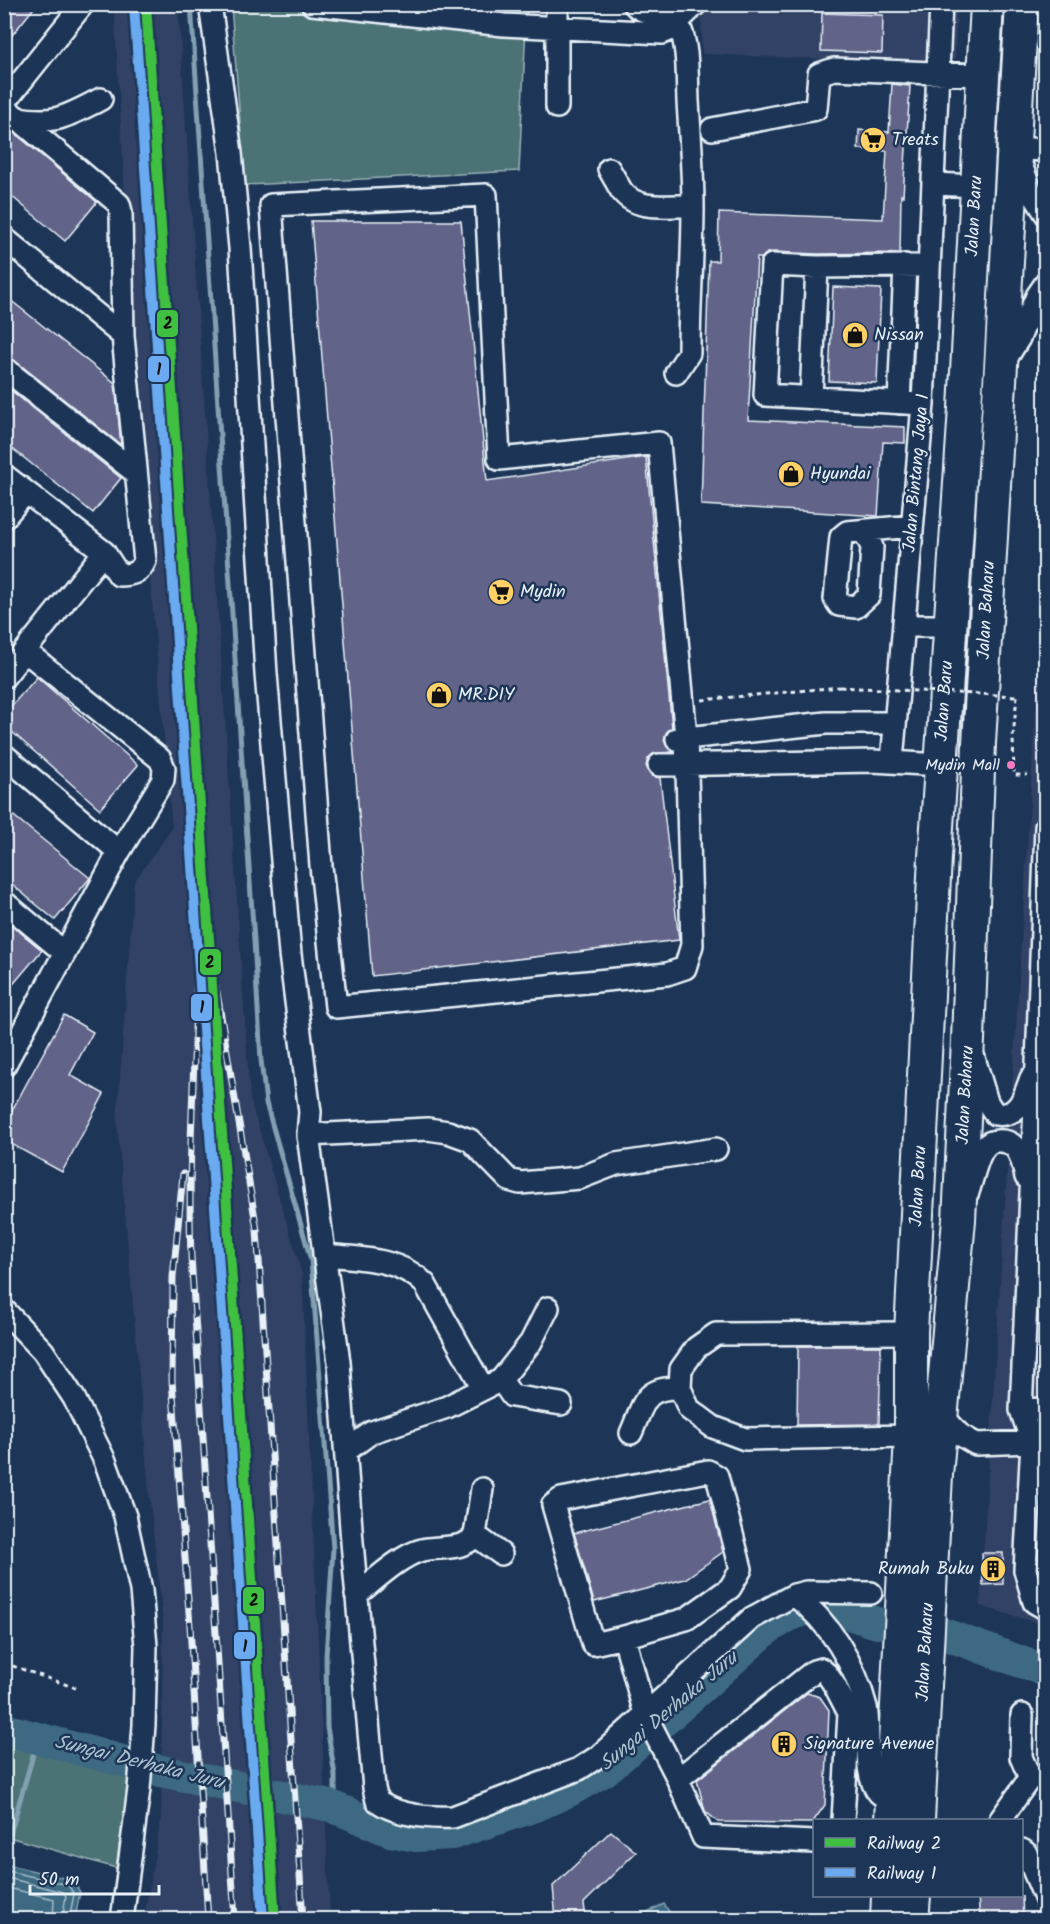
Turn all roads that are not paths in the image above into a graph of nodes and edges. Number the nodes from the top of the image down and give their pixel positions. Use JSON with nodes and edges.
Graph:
{"nodes":[{"id":1,"x":83,"y":4,"type":"edge"},
{"id":2,"x":210,"y":4,"type":"edge"},
{"id":3,"x":312,"y":4,"type":"edge"},
{"id":4,"x":557,"y":4,"type":"edge"},
{"id":5,"x":634,"y":4,"type":"edge"},
{"id":6,"x":696,"y":4,"type":"edge"},
{"id":7,"x":941,"y":4,"type":"edge"},
{"id":8,"x":987,"y":4,"type":"edge"},
{"id":9,"x":1022,"y":4,"type":"edge"},
{"id":10,"x":677,"y":23,"type":"junction"},
{"id":11,"x":555,"y":28,"type":"junction"},
{"id":12,"x":938,"y":73,"type":"junction"},
{"id":13,"x":983,"y":75,"type":"junction"},
{"id":14,"x":101,"y":99,"type":"dead end"},
{"id":15,"x":557,"y":107,"type":"dead end"},
{"id":16,"x":9,"y":109,"type":"edge"},
{"id":17,"x":712,"y":129,"type":"dead end"},
{"id":18,"x":1015,"y":148,"type":"junction"},
{"id":19,"x":1046,"y":150,"type":"edge"},
{"id":20,"x":609,"y":169,"type":"dead end"},
{"id":21,"x":934,"y":184,"type":"junction"},
{"id":22,"x":977,"y":186,"type":"junction"},
{"id":23,"x":693,"y":206,"type":"junction"},
{"id":24,"x":1046,"y":214,"type":"edge"},
{"id":25,"x":4,"y":238,"type":"edge"},
{"id":26,"x":905,"y":266,"type":"junction"},
{"id":27,"x":817,"y":267,"type":"junction"},
{"id":28,"x":930,"y":267,"type":"junction"},
{"id":29,"x":1046,"y":284,"type":"edge"},
{"id":30,"x":123,"y":336,"type":"junction"},
{"id":31,"x":4,"y":368,"type":"edge"},
{"id":32,"x":1000,"y":369,"type":"junction"},
{"id":33,"x":676,"y":373,"type":"dead end"},
{"id":34,"x":811,"y":398,"type":"junction"},
{"id":35,"x":899,"y":403,"type":"junction"},
{"id":36,"x":923,"y":404,"type":"junction"},
{"id":37,"x":136,"y":473,"type":"junction"},
{"id":38,"x":4,"y":475,"type":"edge"},
{"id":39,"x":26,"y":492,"type":"junction"},
{"id":40,"x":4,"y":518,"type":"edge"},
{"id":41,"x":912,"y":526,"type":"junction"},
{"id":42,"x":864,"y":531,"type":"dead end"},
{"id":43,"x":104,"y":552,"type":"junction"},
{"id":44,"x":904,"y":626,"type":"junction"},
{"id":45,"x":950,"y":626,"type":"junction"},
{"id":46,"x":25,"y":651,"type":"junction"},
{"id":47,"x":4,"y":677,"type":"edge"},
{"id":48,"x":895,"y":723,"type":"junction"},
{"id":49,"x":682,"y":738,"type":"junction"},
{"id":50,"x":4,"y":755,"type":"edge"},
{"id":51,"x":892,"y":761,"type":"junction"},
{"id":52,"x":686,"y":763,"type":"junction"},
{"id":53,"x":659,"y":765,"type":"dead end"},
{"id":54,"x":941,"y":765,"type":"junction"},
{"id":55,"x":1046,"y":827,"type":"edge"},
{"id":56,"x":119,"y":852,"type":"junction"},
{"id":57,"x":4,"y":902,"type":"edge"},
{"id":58,"x":65,"y":953,"type":"junction"},
{"id":59,"x":11,"y":1036,"type":"edge"},
{"id":60,"x":968,"y":1040,"type":"junction"},
{"id":61,"x":1037,"y":1063,"type":"junction"},
{"id":62,"x":4,"y":1066,"type":"edge"},
{"id":63,"x":308,"y":1135,"type":"junction"},
{"id":64,"x":716,"y":1149,"type":"dead end"},
{"id":65,"x":1030,"y":1192,"type":"junction"},
{"id":66,"x":959,"y":1220,"type":"junction"},
{"id":67,"x":324,"y":1255,"type":"junction"},
{"id":68,"x":549,"y":1308,"type":"dead end"},
{"id":69,"x":4,"y":1310,"type":"edge"},
{"id":70,"x":910,"y":1333,"type":"junction"},
{"id":71,"x":492,"y":1384,"type":"junction"},
{"id":72,"x":680,"y":1388,"type":"junction"},
{"id":73,"x":561,"y":1404,"type":"dead end"},
{"id":74,"x":1046,"y":1408,"type":"edge"},
{"id":75,"x":1021,"y":1410,"type":"junction"},
{"id":76,"x":942,"y":1415,"type":"junction"},
{"id":77,"x":631,"y":1433,"type":"dead end"},
{"id":78,"x":911,"y":1436,"type":"junction"},
{"id":79,"x":1038,"y":1449,"type":"edge"},
{"id":80,"x":346,"y":1451,"type":"junction"},
{"id":81,"x":922,"y":1472,"type":"junction"},
{"id":82,"x":482,"y":1489,"type":"dead end"},
{"id":83,"x":475,"y":1535,"type":"junction"},
{"id":84,"x":501,"y":1554,"type":"dead end"},
{"id":85,"x":871,"y":1593,"type":"dead end"},
{"id":86,"x":356,"y":1595,"type":"junction"},
{"id":87,"x":798,"y":1598,"type":"junction"},
{"id":88,"x":1042,"y":1605,"type":"edge"},
{"id":89,"x":624,"y":1637,"type":"junction"},
{"id":90,"x":645,"y":1714,"type":"junction"},
{"id":91,"x":1022,"y":1715,"type":"dead end"},
{"id":92,"x":676,"y":1776,"type":"junction"},
{"id":93,"x":1038,"y":1778,"type":"edge"},
{"id":94,"x":909,"y":1816,"type":"edge"},
{"id":95,"x":843,"y":1819,"type":"edge"},
{"id":96,"x":1002,"y":1819,"type":"edge"},
{"id":97,"x":813,"y":1842,"type":"edge"},
{"id":98,"x":1023,"y":1851,"type":"edge"},
{"id":99,"x":888,"y":1897,"type":"edge"},
{"id":100,"x":914,"y":1897,"type":"edge"},
{"id":101,"x":1046,"y":1900,"type":"edge"},
{"id":102,"x":122,"y":1920,"type":"edge"},
{"id":103,"x":887,"y":1920,"type":"edge"},
{"id":104,"x":912,"y":1920,"type":"edge"}],
"edges":[{"from":1,"to":16,"type":"street"},
{"from":2,"to":63,"type":"street"},
{"from":3,"to":11,"type":"street"},
{"from":4,"to":11,"type":"street"},
{"from":5,"to":10,"type":"street"},
{"from":6,"to":10,"type":"street"},
{"from":7,"to":12,"type":"street","name":"Jalan Bintang Jaya 1"},
{"from":8,"to":13,"type":"highway","name":"Jalan Baru"},
{"from":9,"to":18,"type":"highway","name":"Jalan Baru"},
{"from":10,"to":11,"type":"street"},
{"from":10,"to":23,"type":"street"},
{"from":11,"to":15,"type":"street"},
{"from":12,"to":13,"type":"street"},
{"from":12,"to":17,"type":"street"},
{"from":12,"to":21,"type":"street","name":"Jalan Bintang Jaya 1"},
{"from":13,"to":22,"type":"highway","name":"Jalan Baru"},
{"from":14,"to":16,"type":"street"},
{"from":16,"to":30,"type":"street"},
{"from":18,"to":19,"type":"street"},
{"from":18,"to":24,"type":"street"},
{"from":18,"to":32,"type":"highway","name":"Jalan Baru"},
{"from":20,"to":23,"type":"street"},
{"from":21,"to":22,"type":"street"},
{"from":21,"to":28,"type":"street","name":"Jalan Bintang Jaya 1"},
{"from":22,"to":45,"type":"highway","name":"Jalan Baru"},
{"from":23,"to":33,"type":"street"},
{"from":25,"to":30,"type":"street"},
{"from":26,"to":27,"type":"street"},
{"from":26,"to":28,"type":"street"},
{"from":26,"to":35,"type":"street"},
{"from":27,"to":34,"type":"street"},
{"from":27,"to":34,"type":"street"},
{"from":28,"to":36,"type":"street","name":"Jalan Bintang Jaya 1"},
{"from":29,"to":32,"type":"street"},
{"from":30,"to":37,"type":"street"},
{"from":31,"to":37,"type":"street"},
{"from":32,"to":60,"type":"highway","name":"Jalan Baharu"},
{"from":34,"to":35,"type":"street"},
{"from":35,"to":36,"type":"street"},
{"from":36,"to":41,"type":"street","name":"Jalan Bintang Jaya 1"},
{"from":37,"to":43,"type":"street"},
{"from":38,"to":39,"type":"street"},
{"from":39,"to":40,"type":"street"},
{"from":39,"to":43,"type":"street"},
{"from":41,"to":42,"type":"street"},
{"from":41,"to":44,"type":"street","name":"Jalan Bintang Jaya 1"},
{"from":43,"to":46,"type":"street"},
{"from":44,"to":45,"type":"street"},
{"from":44,"to":48,"type":"street","name":"Jalan Bintang Jaya 1"},
{"from":45,"to":54,"type":"highway","name":"Jalan Baru"},
{"from":46,"to":47,"type":"street"},
{"from":46,"to":56,"type":"street"},
{"from":48,"to":49,"type":"street"},
{"from":48,"to":51,"type":"street","name":"Jalan Bintang Jaya 1"},
{"from":49,"to":52,"type":"street"},
{"from":49,"to":52,"type":"street"},
{"from":50,"to":56,"type":"street"},
{"from":51,"to":52,"type":"street"},
{"from":51,"to":54,"type":"street"},
{"from":52,"to":53,"type":"street"},
{"from":54,"to":70,"type":"highway","name":"Jalan Baru"},
{"from":55,"to":61,"type":"street"},
{"from":56,"to":58,"type":"street"},
{"from":57,"to":58,"type":"street"},
{"from":58,"to":59,"type":"street"},
{"from":59,"to":62,"type":"street"},
{"from":60,"to":61,"type":"street"},
{"from":60,"to":66,"type":"highway","name":"Jalan Baharu"},
{"from":61,"to":65,"type":"street"},
{"from":63,"to":64,"type":"street"},
{"from":63,"to":67,"type":"street"},
{"from":65,"to":66,"type":"street"},
{"from":65,"to":75,"type":"street"},
{"from":66,"to":76,"type":"highway","name":"Jalan Baharu"},
{"from":67,"to":71,"type":"street"},
{"from":67,"to":80,"type":"street"},
{"from":68,"to":71,"type":"street"},
{"from":69,"to":102,"type":"street"},
{"from":70,"to":72,"type":"street"},
{"from":70,"to":78,"type":"highway","name":"Jalan Baru"},
{"from":71,"to":73,"type":"street"},
{"from":71,"to":80,"type":"street"},
{"from":72,"to":77,"type":"street"},
{"from":72,"to":78,"type":"street"},
{"from":74,"to":75,"type":"street"},
{"from":75,"to":79,"type":"street"},
{"from":76,"to":79,"type":"street"},
{"from":76,"to":81,"type":"highway","name":"Jalan Baharu"},
{"from":78,"to":81,"type":"highway","name":"Jalan Baru"},
{"from":79,"to":88,"type":"street"},
{"from":80,"to":86,"type":"street"},
{"from":81,"to":94,"type":"highway","name":"Jalan Baharu"},
{"from":82,"to":83,"type":"street"},
{"from":83,"to":84,"type":"street"},
{"from":83,"to":86,"type":"street"},
{"from":85,"to":87,"type":"street"},
{"from":86,"to":90,"type":"street"},
{"from":87,"to":90,"type":"street"},
{"from":87,"to":94,"type":"street"},
{"from":89,"to":89,"type":"street"},
{"from":89,"to":90,"type":"street"},
{"from":90,"to":92,"type":"street"},
{"from":91,"to":93,"type":"street"},
{"from":92,"to":95,"type":"street"},
{"from":92,"to":97,"type":"street"},
{"from":93,"to":96,"type":"street"},
{"from":98,"to":101,"type":"street"},
{"from":99,"to":103,"type":"highway"},
{"from":100,"to":104,"type":"highway"}]}
